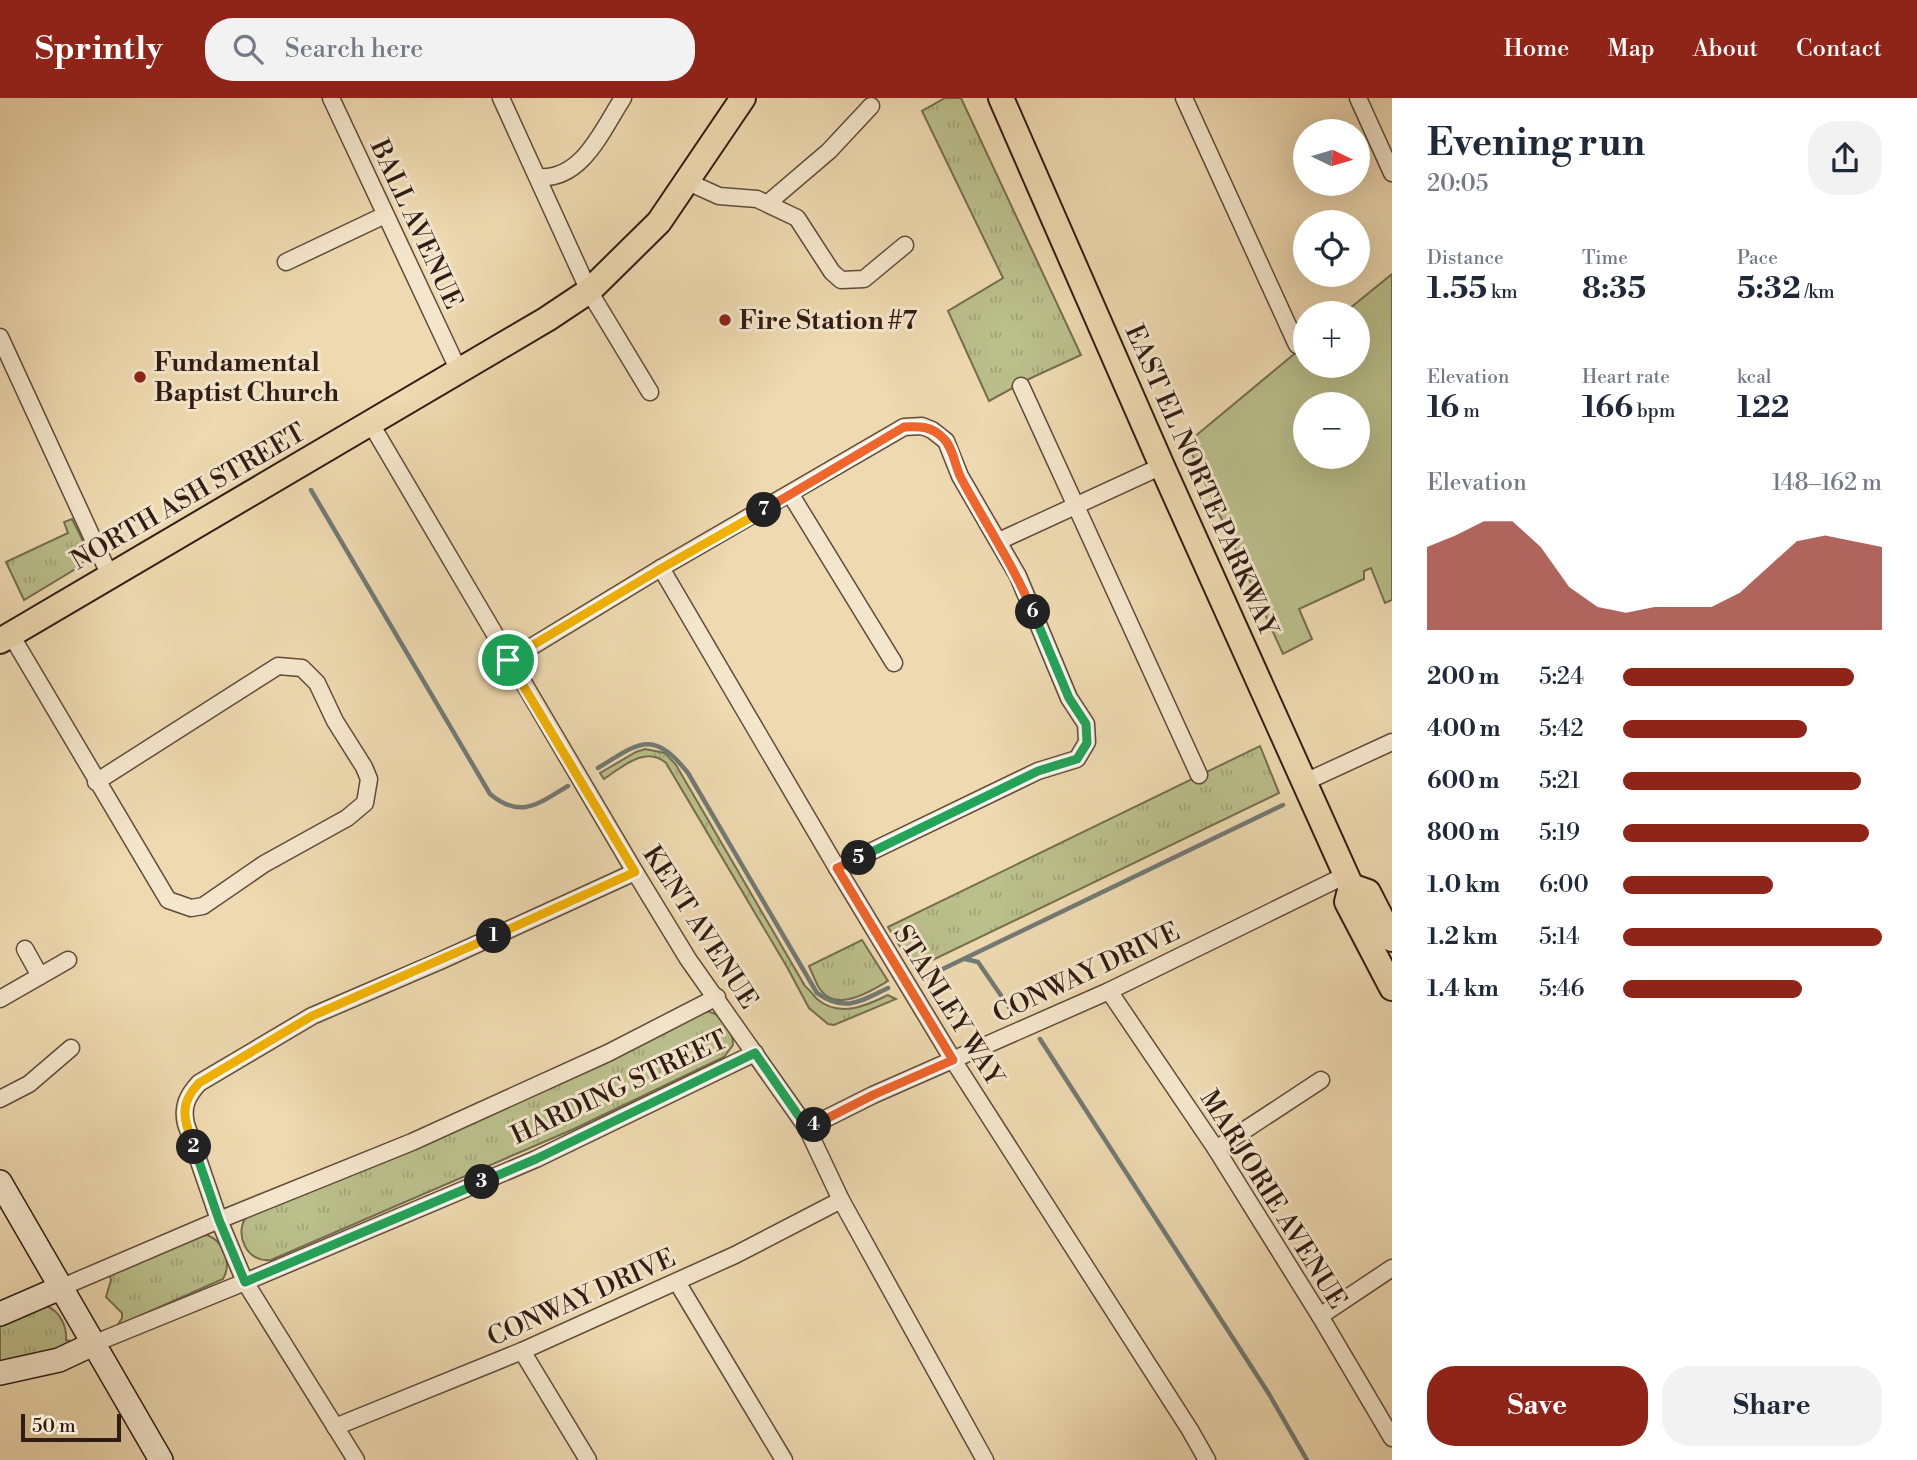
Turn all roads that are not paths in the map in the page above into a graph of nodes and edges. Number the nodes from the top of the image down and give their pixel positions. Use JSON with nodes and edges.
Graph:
{"nodes":[{"id":1,"x":331,"y":98,"type":"edge"},
{"id":2,"x":501,"y":98,"type":"edge"},
{"id":3,"x":623,"y":98,"type":"edge"},
{"id":4,"x":743,"y":98,"type":"edge"},
{"id":5,"x":1184,"y":98,"type":"edge"},
{"id":6,"x":1358,"y":98,"type":"edge"},
{"id":7,"x":1005,"y":99,"type":"edge"},
{"id":8,"x":871,"y":106,"type":"dead end"},
{"id":9,"x":1392,"y":173,"type":"edge"},
{"id":10,"x":538,"y":177,"type":"junction"},
{"id":11,"x":688,"y":182,"type":"junction"},
{"id":12,"x":768,"y":203,"type":"junction"},
{"id":13,"x":386,"y":215,"type":"junction"},
{"id":14,"x":905,"y":245,"type":"dead end"},
{"id":15,"x":286,"y":262,"type":"dead end"},
{"id":16,"x":589,"y":290,"type":"junction"},
{"id":17,"x":1293,"y":336,"type":"edge"},
{"id":18,"x":0,"y":337,"type":"edge"},
{"id":19,"x":459,"y":371,"type":"junction"},
{"id":20,"x":1021,"y":386,"type":"dead end"},
{"id":21,"x":650,"y":392,"type":"dead end"},
{"id":22,"x":371,"y":424,"type":"junction"},
{"id":23,"x":1162,"y":466,"type":"junction"},
{"id":24,"x":791,"y":495,"type":"junction"},
{"id":25,"x":1076,"y":506,"type":"junction"},
{"id":26,"x":999,"y":541,"type":"junction"},
{"id":27,"x":662,"y":568,"type":"junction"},
{"id":28,"x":110,"y":576,"type":"junction"},
{"id":29,"x":5,"y":638,"type":"edge"},
{"id":30,"x":508,"y":660,"type":"junction"},
{"id":31,"x":894,"y":663,"type":"dead end"},
{"id":32,"x":1392,"y":742,"type":"edge"},
{"id":33,"x":1199,"y":775,"type":"dead end"},
{"id":34,"x":96,"y":782,"type":"junction"},
{"id":35,"x":1305,"y":782,"type":"junction"},
{"id":36,"x":837,"y":868,"type":"junction"},
{"id":37,"x":635,"y":872,"type":"junction"},
{"id":38,"x":1349,"y":880,"type":"junction"},
{"id":39,"x":1392,"y":939,"type":"edge"},
{"id":40,"x":25,"y":949,"type":"dead end"},
{"id":41,"x":68,"y":960,"type":"dead end"},
{"id":42,"x":40,"y":976,"type":"junction"},
{"id":43,"x":1392,"y":988,"type":"edge"},
{"id":44,"x":1109,"y":991,"type":"junction"},
{"id":45,"x":717,"y":997,"type":"junction"},
{"id":46,"x":0,"y":999,"type":"edge"},
{"id":47,"x":71,"y":1048,"type":"dead end"},
{"id":48,"x":755,"y":1053,"type":"junction"},
{"id":49,"x":953,"y":1060,"type":"junction"},
{"id":50,"x":1321,"y":1080,"type":"dead end"},
{"id":51,"x":0,"y":1099,"type":"edge"},
{"id":52,"x":807,"y":1128,"type":"junction"},
{"id":53,"x":1216,"y":1150,"type":"junction"},
{"id":54,"x":0,"y":1182,"type":"edge"},
{"id":55,"x":841,"y":1200,"type":"junction"},
{"id":56,"x":219,"y":1220,"type":"junction"},
{"id":57,"x":1392,"y":1268,"type":"edge"},
{"id":58,"x":245,"y":1282,"type":"junction"},
{"id":59,"x":677,"y":1282,"type":"junction"},
{"id":60,"x":61,"y":1288,"type":"junction"},
{"id":61,"x":0,"y":1314,"type":"edge"},
{"id":62,"x":1320,"y":1316,"type":"junction"},
{"id":63,"x":93,"y":1344,"type":"junction"},
{"id":64,"x":522,"y":1351,"type":"junction"},
{"id":65,"x":0,"y":1374,"type":"edge"},
{"id":66,"x":335,"y":1427,"type":"junction"},
{"id":67,"x":1392,"y":1438,"type":"edge"},
{"id":68,"x":161,"y":1460,"type":"edge"},
{"id":69,"x":356,"y":1460,"type":"edge"},
{"id":70,"x":588,"y":1460,"type":"edge"},
{"id":71,"x":784,"y":1460,"type":"edge"},
{"id":72,"x":985,"y":1460,"type":"edge"},
{"id":73,"x":1207,"y":1460,"type":"edge"}],
"edges":[{"from":1,"to":13,"type":"street","name":"BALL AVENUE"},
{"from":2,"to":10,"type":"street"},
{"from":3,"to":10,"type":"street"},
{"from":4,"to":11,"type":"main road","name":"NORTH ASH STREET"},
{"from":5,"to":17,"type":"street"},
{"from":6,"to":9,"type":"street"},
{"from":7,"to":23,"type":"main road","name":"EAST EL NORTE PARKWAY"},
{"from":8,"to":12,"type":"street"},
{"from":10,"to":16,"type":"street"},
{"from":11,"to":12,"type":"street"},
{"from":11,"to":16,"type":"main road","name":"NORTH ASH STREET"},
{"from":12,"to":14,"type":"street"},
{"from":13,"to":15,"type":"street"},
{"from":13,"to":19,"type":"street","name":"BALL AVENUE"},
{"from":16,"to":19,"type":"main road","name":"NORTH ASH STREET"},
{"from":16,"to":21,"type":"street"},
{"from":18,"to":28,"type":"street"},
{"from":19,"to":22,"type":"main road","name":"NORTH ASH STREET"},
{"from":20,"to":25,"type":"street"},
{"from":22,"to":28,"type":"main road","name":"NORTH ASH STREET"},
{"from":22,"to":30,"type":"street","name":"KENT AVENUE"},
{"from":23,"to":25,"type":"street"},
{"from":23,"to":35,"type":"main road","name":"EAST EL NORTE PARKWAY"},
{"from":24,"to":26,"type":"street"},
{"from":24,"to":27,"type":"street"},
{"from":24,"to":31,"type":"street"},
{"from":25,"to":26,"type":"street"},
{"from":25,"to":33,"type":"street"},
{"from":26,"to":36,"type":"street"},
{"from":27,"to":30,"type":"street"},
{"from":27,"to":36,"type":"street","name":"STANLEY WAY"},
{"from":28,"to":29,"type":"main road","name":"NORTH ASH STREET"},
{"from":29,"to":34,"type":"street"},
{"from":30,"to":37,"type":"street","name":"KENT AVENUE"},
{"from":32,"to":35,"type":"street"},
{"from":34,"to":34,"type":"street"},
{"from":35,"to":38,"type":"main road","name":"EAST EL NORTE PARKWAY"},
{"from":36,"to":49,"type":"street","name":"STANLEY WAY"},
{"from":37,"to":45,"type":"street","name":"KENT AVENUE"},
{"from":37,"to":56,"type":"street"},
{"from":38,"to":39,"type":"main road","name":"EAST EL NORTE PARKWAY"},
{"from":38,"to":43,"type":"main road","name":"EAST EL NORTE PARKWAY"},
{"from":38,"to":44,"type":"street","name":"CONWAY DRIVE"},
{"from":40,"to":42,"type":"street"},
{"from":41,"to":42,"type":"street"},
{"from":42,"to":46,"type":"street"},
{"from":44,"to":49,"type":"street","name":"CONWAY DRIVE"},
{"from":44,"to":53,"type":"street","name":"MARJORIE AVENUE"},
{"from":45,"to":48,"type":"street","name":"KENT AVENUE"},
{"from":45,"to":56,"type":"street","name":"HARDING STREET"},
{"from":47,"to":51,"type":"street"},
{"from":48,"to":52,"type":"street","name":"KENT AVENUE"},
{"from":48,"to":58,"type":"street","name":"HARDING STREET"},
{"from":49,"to":52,"type":"street","name":"CONWAY DRIVE"},
{"from":49,"to":73,"type":"street","name":"STANLEY WAY"},
{"from":50,"to":53,"type":"street"},
{"from":52,"to":55,"type":"street","name":"KENT AVENUE"},
{"from":53,"to":62,"type":"street","name":"MARJORIE AVENUE"},
{"from":54,"to":60,"type":"main road"},
{"from":55,"to":59,"type":"street","name":"CONWAY DRIVE"},
{"from":55,"to":72,"type":"street","name":"KENT AVENUE"},
{"from":56,"to":58,"type":"street"},
{"from":56,"to":60,"type":"street","name":"HARDING STREET"},
{"from":57,"to":62,"type":"street"},
{"from":58,"to":63,"type":"street","name":"HARDING STREET"},
{"from":58,"to":66,"type":"street"},
{"from":59,"to":64,"type":"street","name":"CONWAY DRIVE"},
{"from":59,"to":71,"type":"street"},
{"from":60,"to":61,"type":"main road","name":"HARDING STREET"},
{"from":60,"to":63,"type":"main road"},
{"from":62,"to":67,"type":"street","name":"MARJORIE AVENUE"},
{"from":63,"to":65,"type":"main road","name":"HARDING STREET"},
{"from":63,"to":68,"type":"main road"},
{"from":64,"to":66,"type":"street","name":"CONWAY DRIVE"},
{"from":64,"to":70,"type":"street"},
{"from":66,"to":69,"type":"street"}]}
